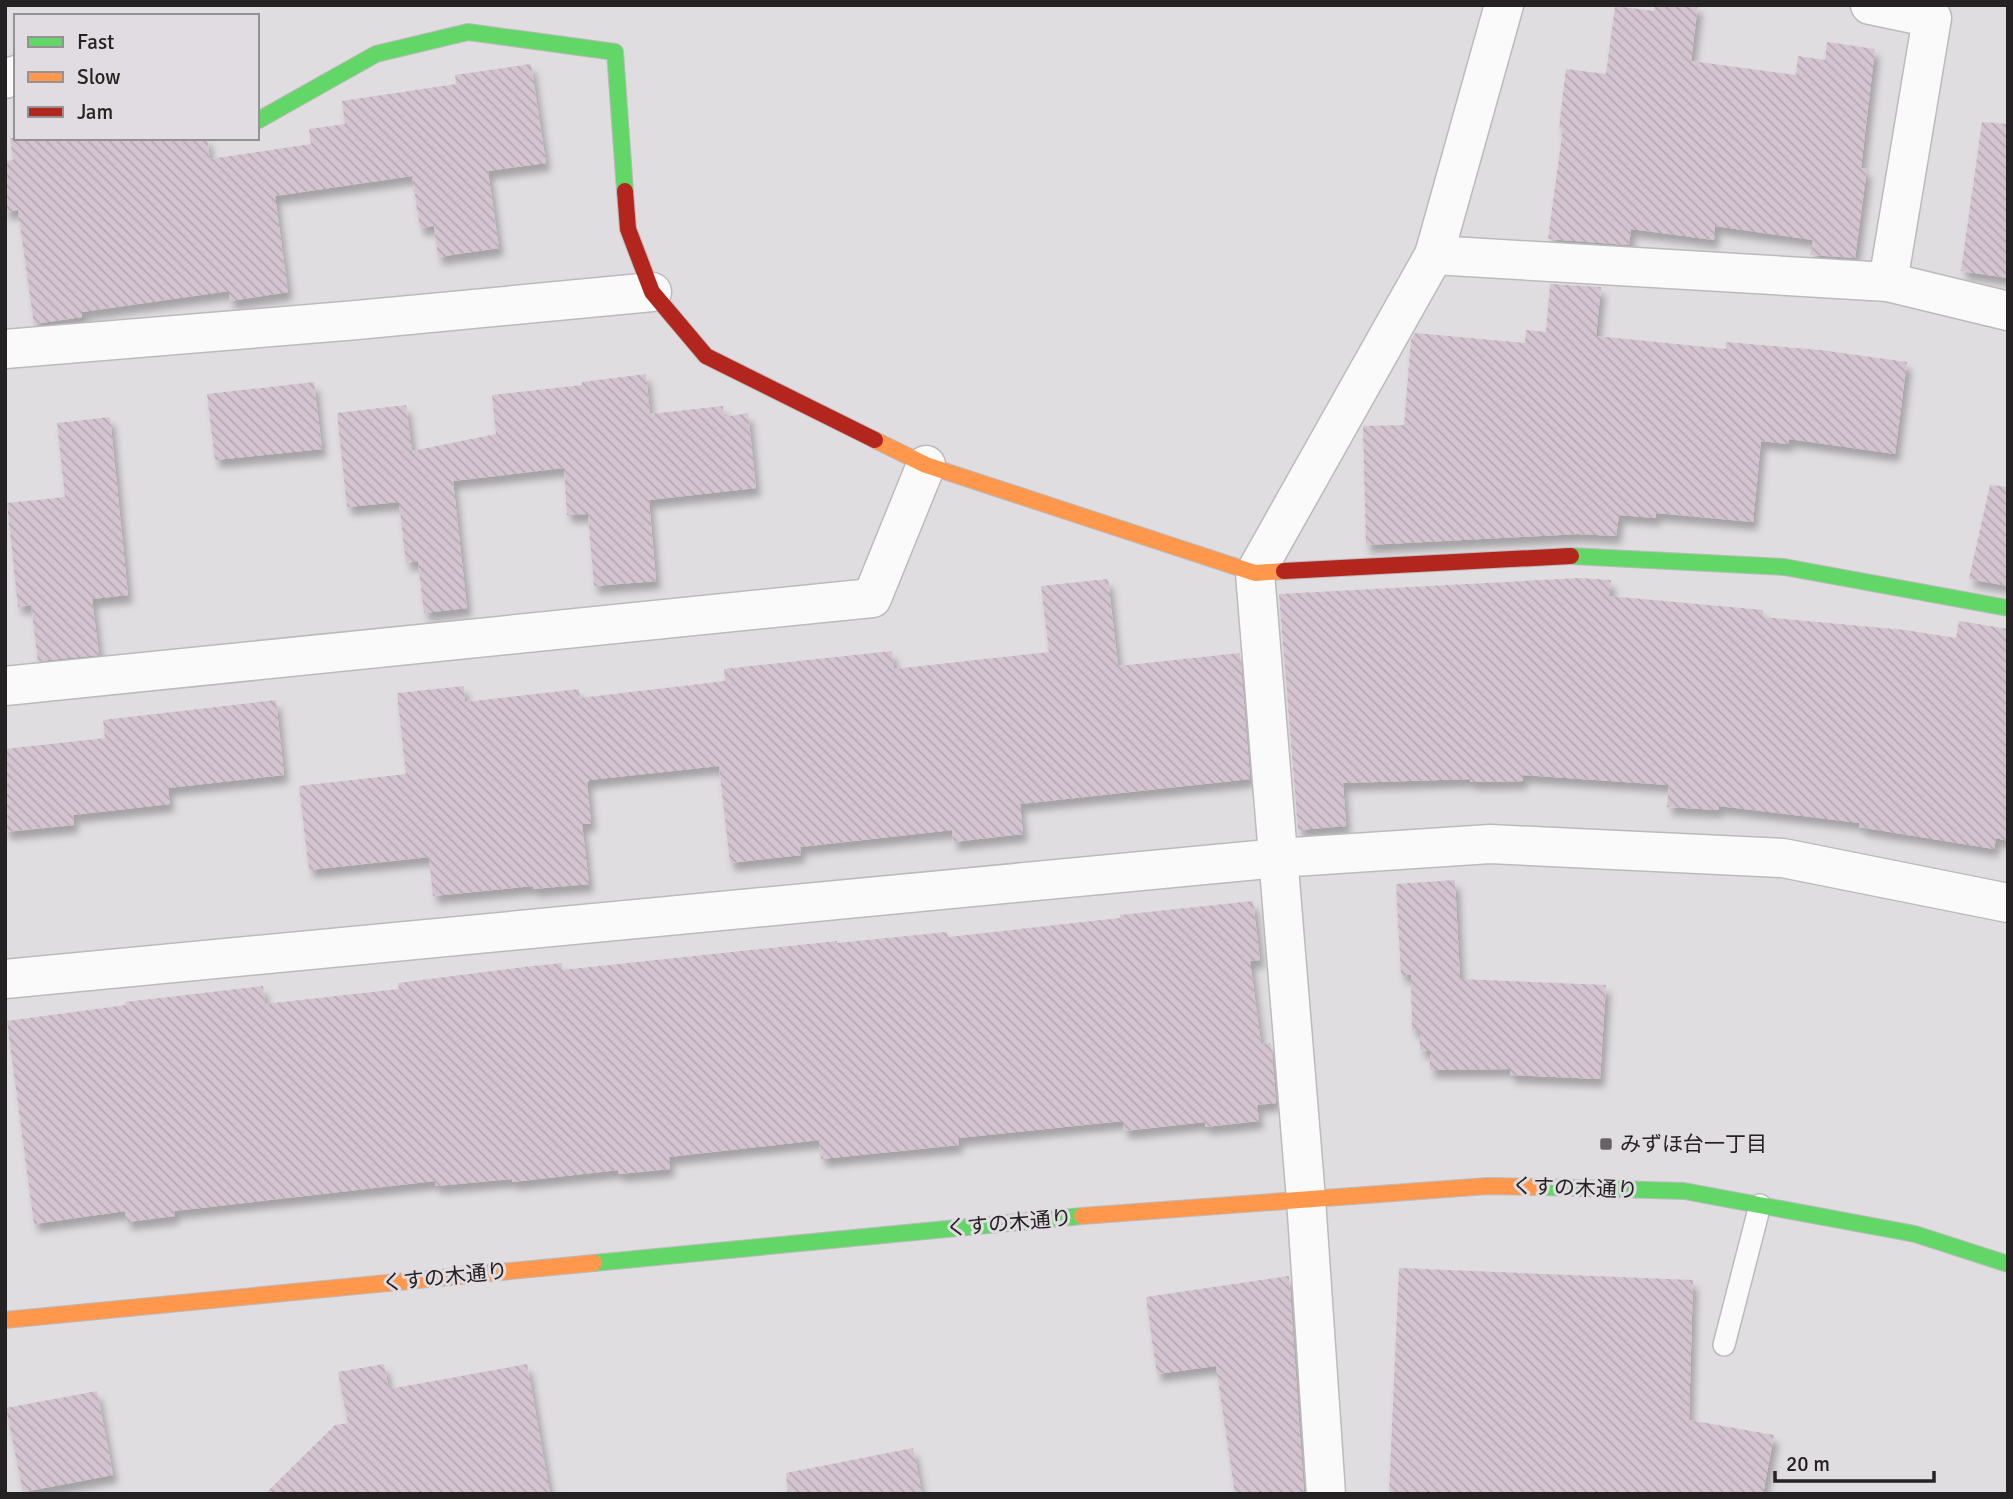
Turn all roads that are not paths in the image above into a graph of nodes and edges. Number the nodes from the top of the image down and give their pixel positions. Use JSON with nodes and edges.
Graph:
{"nodes":[{"id":1,"x":1504,"y":5,"type":"edge"},
{"id":2,"x":1870,"y":5,"type":"edge"},
{"id":3,"x":259,"y":120,"type":"edge"},
{"id":4,"x":1434,"y":255,"type":"junction"},
{"id":5,"x":1888,"y":282,"type":"junction"},
{"id":6,"x":652,"y":292,"type":"junction"},
{"id":7,"x":2008,"y":311,"type":"edge"},
{"id":8,"x":5,"y":349,"type":"edge"},
{"id":9,"x":926,"y":465,"type":"junction"},
{"id":10,"x":1255,"y":573,"type":"junction"},
{"id":11,"x":2008,"y":608,"type":"edge"},
{"id":12,"x":5,"y":687,"type":"edge"},
{"id":13,"x":1278,"y":858,"type":"junction"},
{"id":14,"x":2008,"y":903,"type":"edge"},
{"id":15,"x":5,"y":979,"type":"edge"},
{"id":16,"x":1306,"y":1199,"type":"junction"},
{"id":17,"x":1760,"y":1205,"type":"junction"},
{"id":18,"x":2008,"y":1264,"type":"edge"},
{"id":19,"x":5,"y":1320,"type":"edge"},
{"id":20,"x":1724,"y":1345,"type":"dead end"},
{"id":21,"x":1326,"y":1494,"type":"edge"}],
"edges":[{"from":1,"to":4,"type":"street"},
{"from":2,"to":5,"type":"street"},
{"from":3,"to":6,"type":"street"},
{"from":4,"to":5,"type":"street"},
{"from":4,"to":10,"type":"street"},
{"from":5,"to":7,"type":"street"},
{"from":6,"to":8,"type":"street"},
{"from":6,"to":9,"type":"street"},
{"from":9,"to":10,"type":"street"},
{"from":9,"to":12,"type":"street"},
{"from":10,"to":11,"type":"street"},
{"from":10,"to":13,"type":"street"},
{"from":13,"to":14,"type":"street"},
{"from":13,"to":15,"type":"street"},
{"from":13,"to":16,"type":"street"},
{"from":16,"to":17,"type":"street","name":"くすの木通り"},
{"from":16,"to":19,"type":"street","name":"くすの木通り"},
{"from":16,"to":21,"type":"street"},
{"from":17,"to":18,"type":"street","name":"くすの木通り"},
{"from":17,"to":20,"type":"lane"}]}
